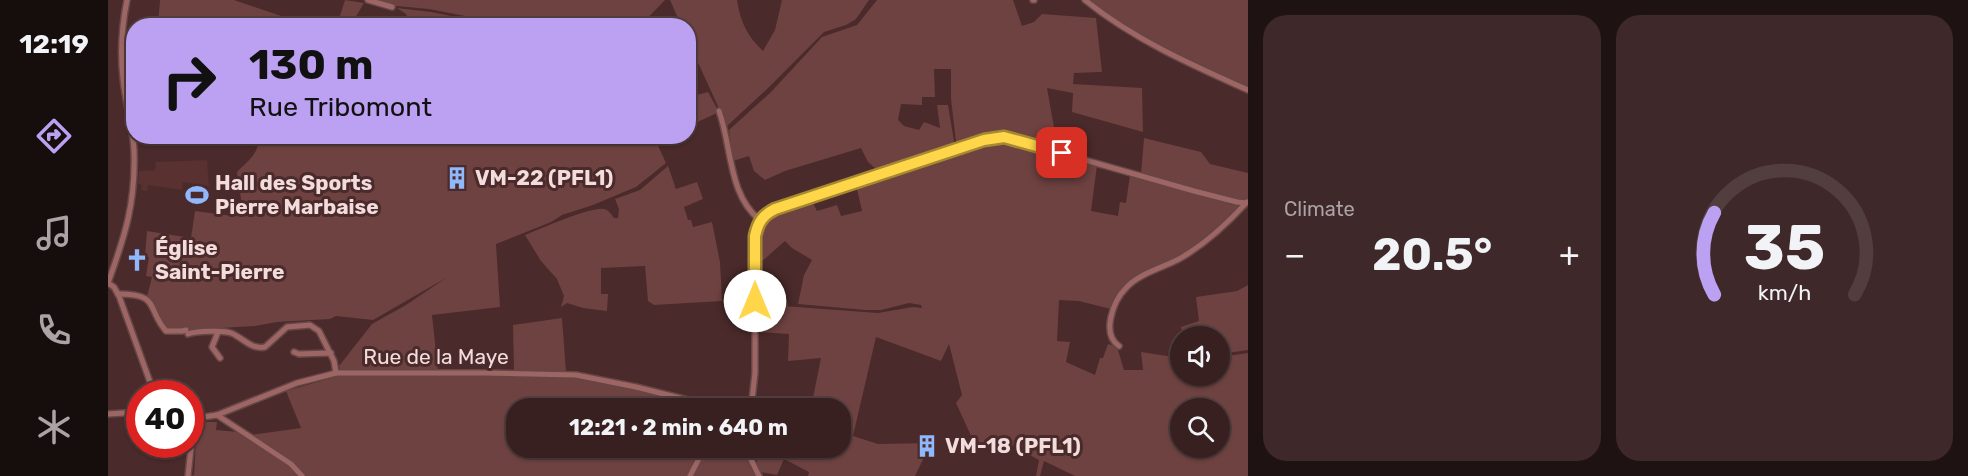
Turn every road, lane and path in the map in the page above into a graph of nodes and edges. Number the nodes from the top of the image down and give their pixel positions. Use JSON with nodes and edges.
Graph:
{"nodes":[{"id":1,"x":127,"y":0,"type":"edge"},
{"id":2,"x":368,"y":0,"type":"edge"},
{"id":3,"x":1085,"y":0,"type":"edge"},
{"id":4,"x":392,"y":7,"type":"dead end"},
{"id":5,"x":1248,"y":90,"type":"edge"},
{"id":6,"x":126,"y":99,"type":"edge"},
{"id":7,"x":719,"y":111,"type":"dead end"},
{"id":8,"x":134,"y":144,"type":"edge"},
{"id":9,"x":1247,"y":202,"type":"edge"},
{"id":10,"x":760,"y":220,"type":"junction"},
{"id":11,"x":108,"y":283,"type":"edge"},
{"id":12,"x":118,"y":294,"type":"junction"},
{"id":13,"x":755,"y":301,"type":"junction"},
{"id":14,"x":784,"y":305,"type":"dead end"},
{"id":15,"x":218,"y":332,"type":"junction"},
{"id":16,"x":1119,"y":346,"type":"dead end"},
{"id":17,"x":294,"y":352,"type":"dead end"},
{"id":18,"x":331,"y":353,"type":"junction"},
{"id":19,"x":220,"y":358,"type":"dead end"},
{"id":20,"x":336,"y":373,"type":"junction"},
{"id":21,"x":149,"y":380,"type":"edge"},
{"id":22,"x":679,"y":398,"type":"edge"},
{"id":23,"x":752,"y":398,"type":"edge"},
{"id":24,"x":126,"y":413,"type":"edge"},
{"id":25,"x":108,"y":414,"type":"edge"},
{"id":26,"x":217,"y":415,"type":"junction"},
{"id":27,"x":204,"y":418,"type":"edge"},
{"id":28,"x":189,"y":458,"type":"edge"},
{"id":29,"x":699,"y":458,"type":"edge"},
{"id":30,"x":750,"y":458,"type":"edge"},
{"id":31,"x":188,"y":476,"type":"edge"},
{"id":32,"x":303,"y":476,"type":"edge"},
{"id":33,"x":690,"y":476,"type":"edge"},
{"id":34,"x":759,"y":476,"type":"edge"}],
"edges":[{"from":1,"to":6,"type":"street"},
{"from":2,"to":4,"type":"street"},
{"from":3,"to":5,"type":"street"},
{"from":7,"to":10,"type":"street"},
{"from":8,"to":11,"type":"street"},
{"from":9,"to":10,"type":"street"},
{"from":9,"to":16,"type":"street"},
{"from":10,"to":13,"type":"street"},
{"from":11,"to":12,"type":"street"},
{"from":12,"to":15,"type":"street"},
{"from":12,"to":21,"type":"street"},
{"from":13,"to":14,"type":"street"},
{"from":13,"to":23,"type":"street"},
{"from":15,"to":18,"type":"street"},
{"from":15,"to":19,"type":"street"},
{"from":17,"to":18,"type":"street"},
{"from":18,"to":20,"type":"street"},
{"from":20,"to":22,"type":"street","name":"Rue de la Maye"},
{"from":20,"to":26,"type":"street","name":"Rue de la Maye"},
{"from":24,"to":25,"type":"street"},
{"from":26,"to":27,"type":"street","name":"Rue de la Maye"},
{"from":26,"to":32,"type":"street"},
{"from":28,"to":31,"type":"street"},
{"from":29,"to":33,"type":"street"},
{"from":30,"to":34,"type":"street"}]}
